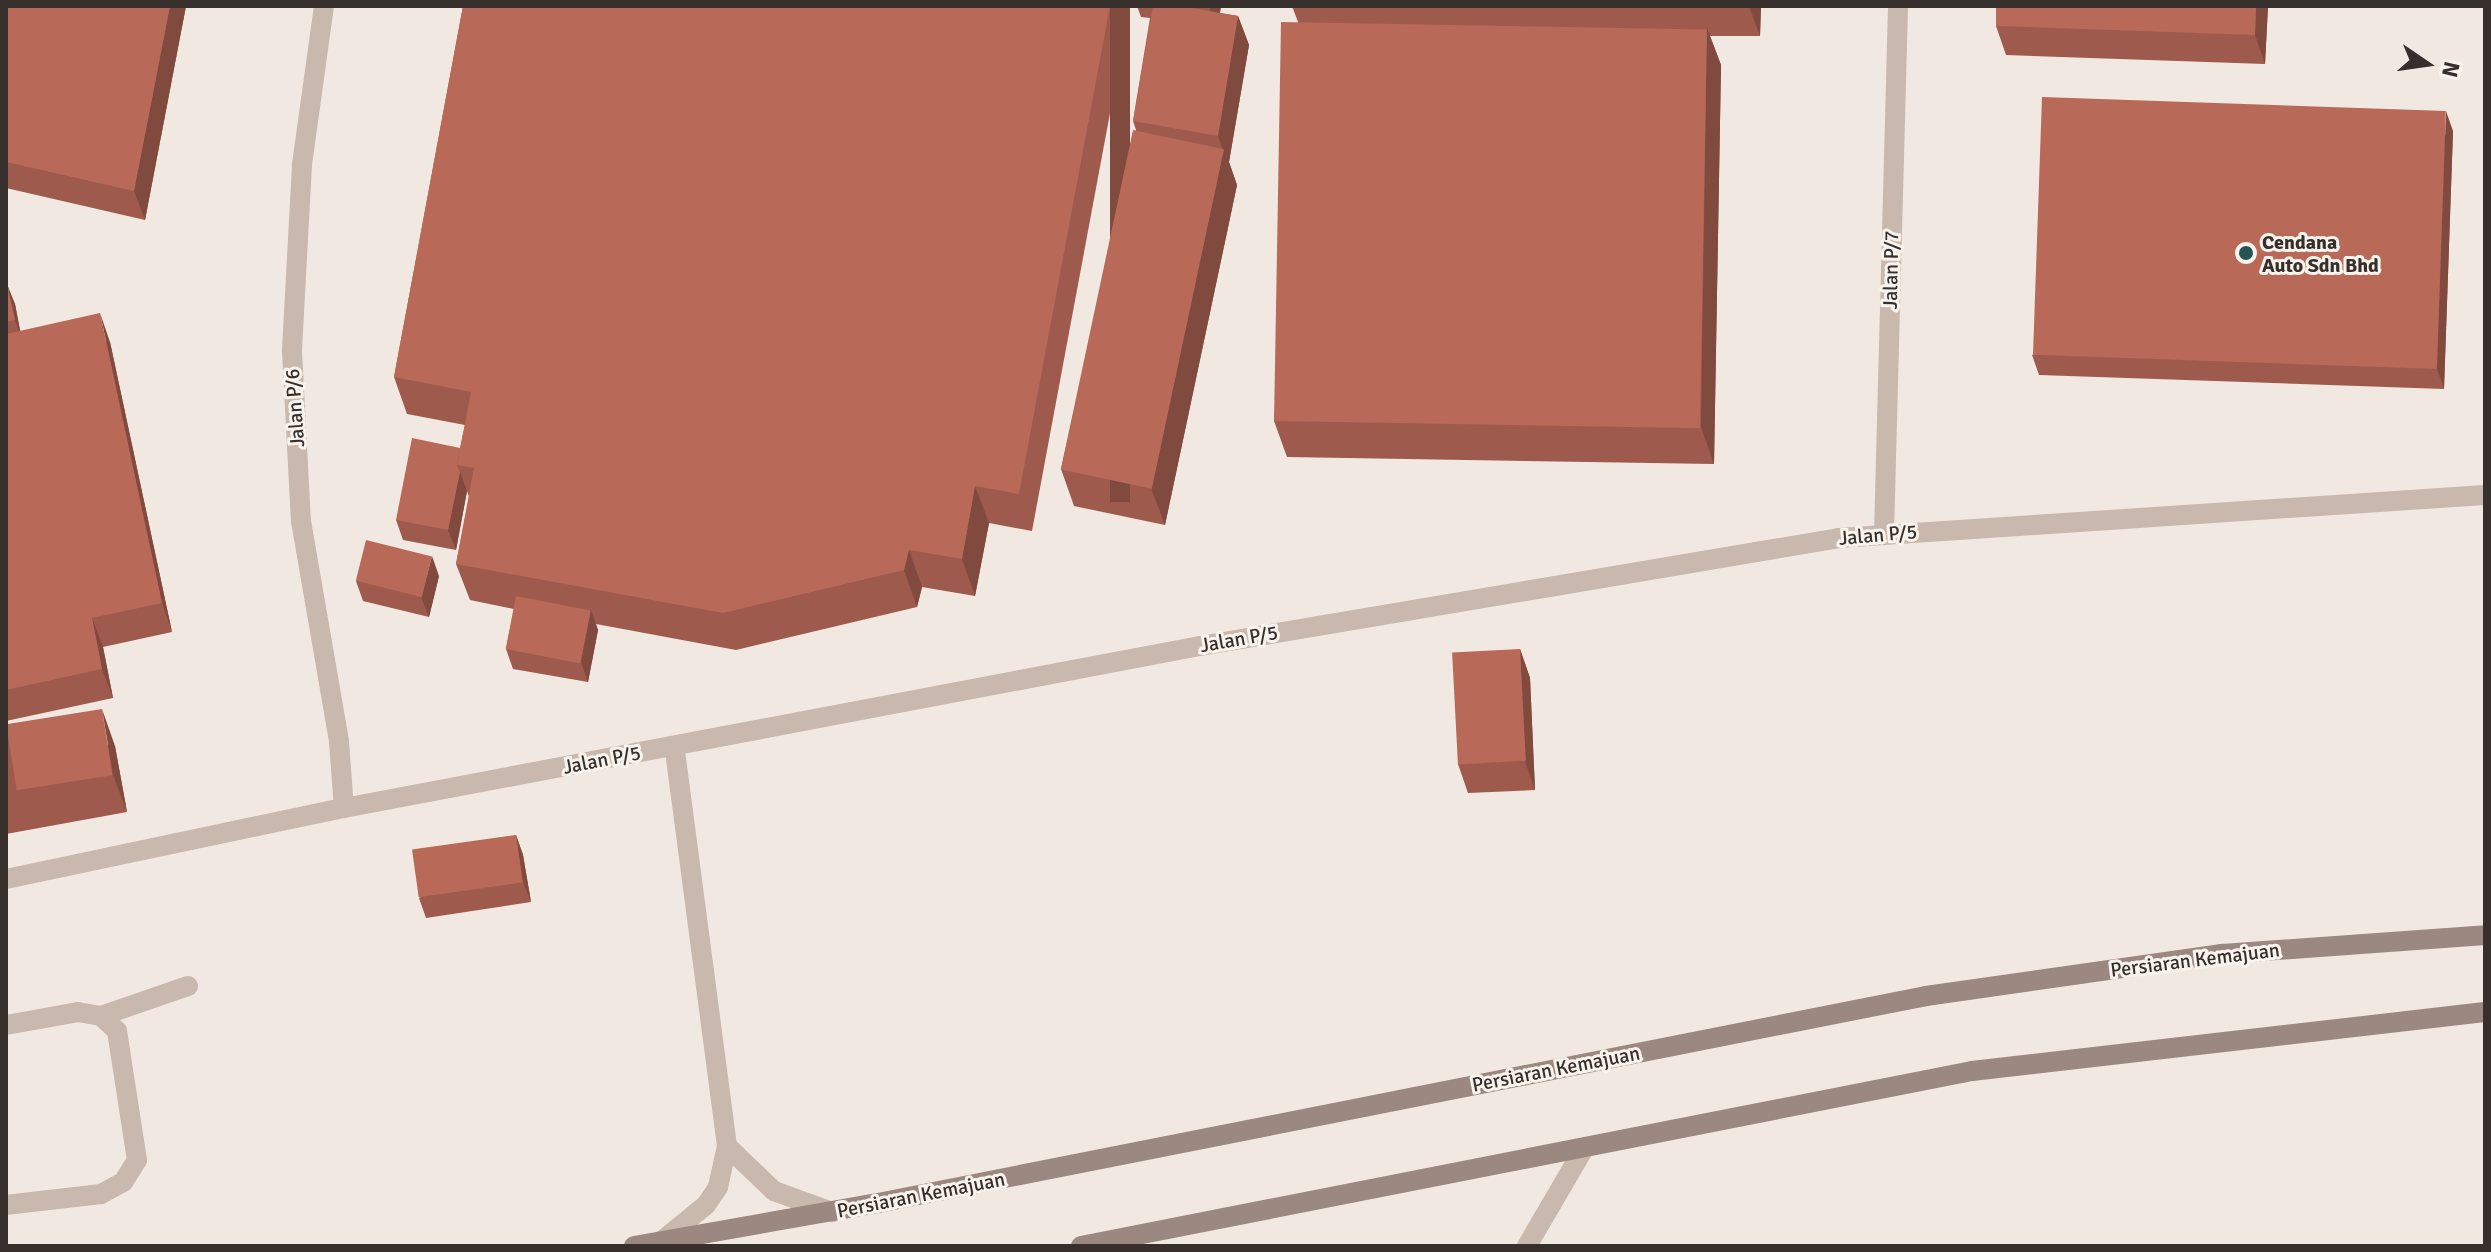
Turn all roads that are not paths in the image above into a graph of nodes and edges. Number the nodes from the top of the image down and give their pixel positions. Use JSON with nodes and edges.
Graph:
{"nodes":[{"id":1,"x":324,"y":6,"type":"edge"},
{"id":2,"x":1898,"y":6,"type":"edge"},
{"id":3,"x":2485,"y":495,"type":"edge"},
{"id":4,"x":1884,"y":534,"type":"junction"},
{"id":5,"x":674,"y":746,"type":"junction"},
{"id":6,"x":344,"y":808,"type":"junction"},
{"id":7,"x":6,"y":879,"type":"edge"},
{"id":8,"x":2485,"y":935,"type":"edge"},
{"id":9,"x":188,"y":986,"type":"dead end"},
{"id":10,"x":2485,"y":1012,"type":"edge"},
{"id":11,"x":101,"y":1016,"type":"junction"},
{"id":12,"x":6,"y":1025,"type":"edge"},
{"id":13,"x":727,"y":1146,"type":"junction"},
{"id":14,"x":1583,"y":1150,"type":"junction"},
{"id":15,"x":6,"y":1205,"type":"edge"},
{"id":16,"x":832,"y":1212,"type":"junction"},
{"id":17,"x":663,"y":1240,"type":"junction"},
{"id":18,"x":1530,"y":1245,"type":"edge"},
{"id":19,"x":634,"y":1246,"type":"edge"},
{"id":20,"x":1081,"y":1246,"type":"edge"}],
"edges":[{"from":1,"to":6,"type":"street","name":"Jalan P/6"},
{"from":2,"to":4,"type":"street","name":"Jalan P/7"},
{"from":3,"to":4,"type":"street","name":"Jalan P/5"},
{"from":4,"to":5,"type":"street","name":"Jalan P/5"},
{"from":5,"to":6,"type":"street","name":"Jalan P/5"},
{"from":5,"to":13,"type":"street"},
{"from":6,"to":7,"type":"street","name":"Jalan P/5"},
{"from":8,"to":16,"type":"main road","name":"Persiaran Kemajuan"},
{"from":9,"to":11,"type":"street"},
{"from":10,"to":14,"type":"main road"},
{"from":11,"to":12,"type":"street"},
{"from":11,"to":15,"type":"street"},
{"from":13,"to":16,"type":"street"},
{"from":13,"to":17,"type":"street"},
{"from":14,"to":18,"type":"street"},
{"from":14,"to":20,"type":"main road"},
{"from":16,"to":17,"type":"main road","name":"Persiaran Kemajuan"},
{"from":17,"to":19,"type":"main road","name":"Persiaran Kemajuan"}]}
